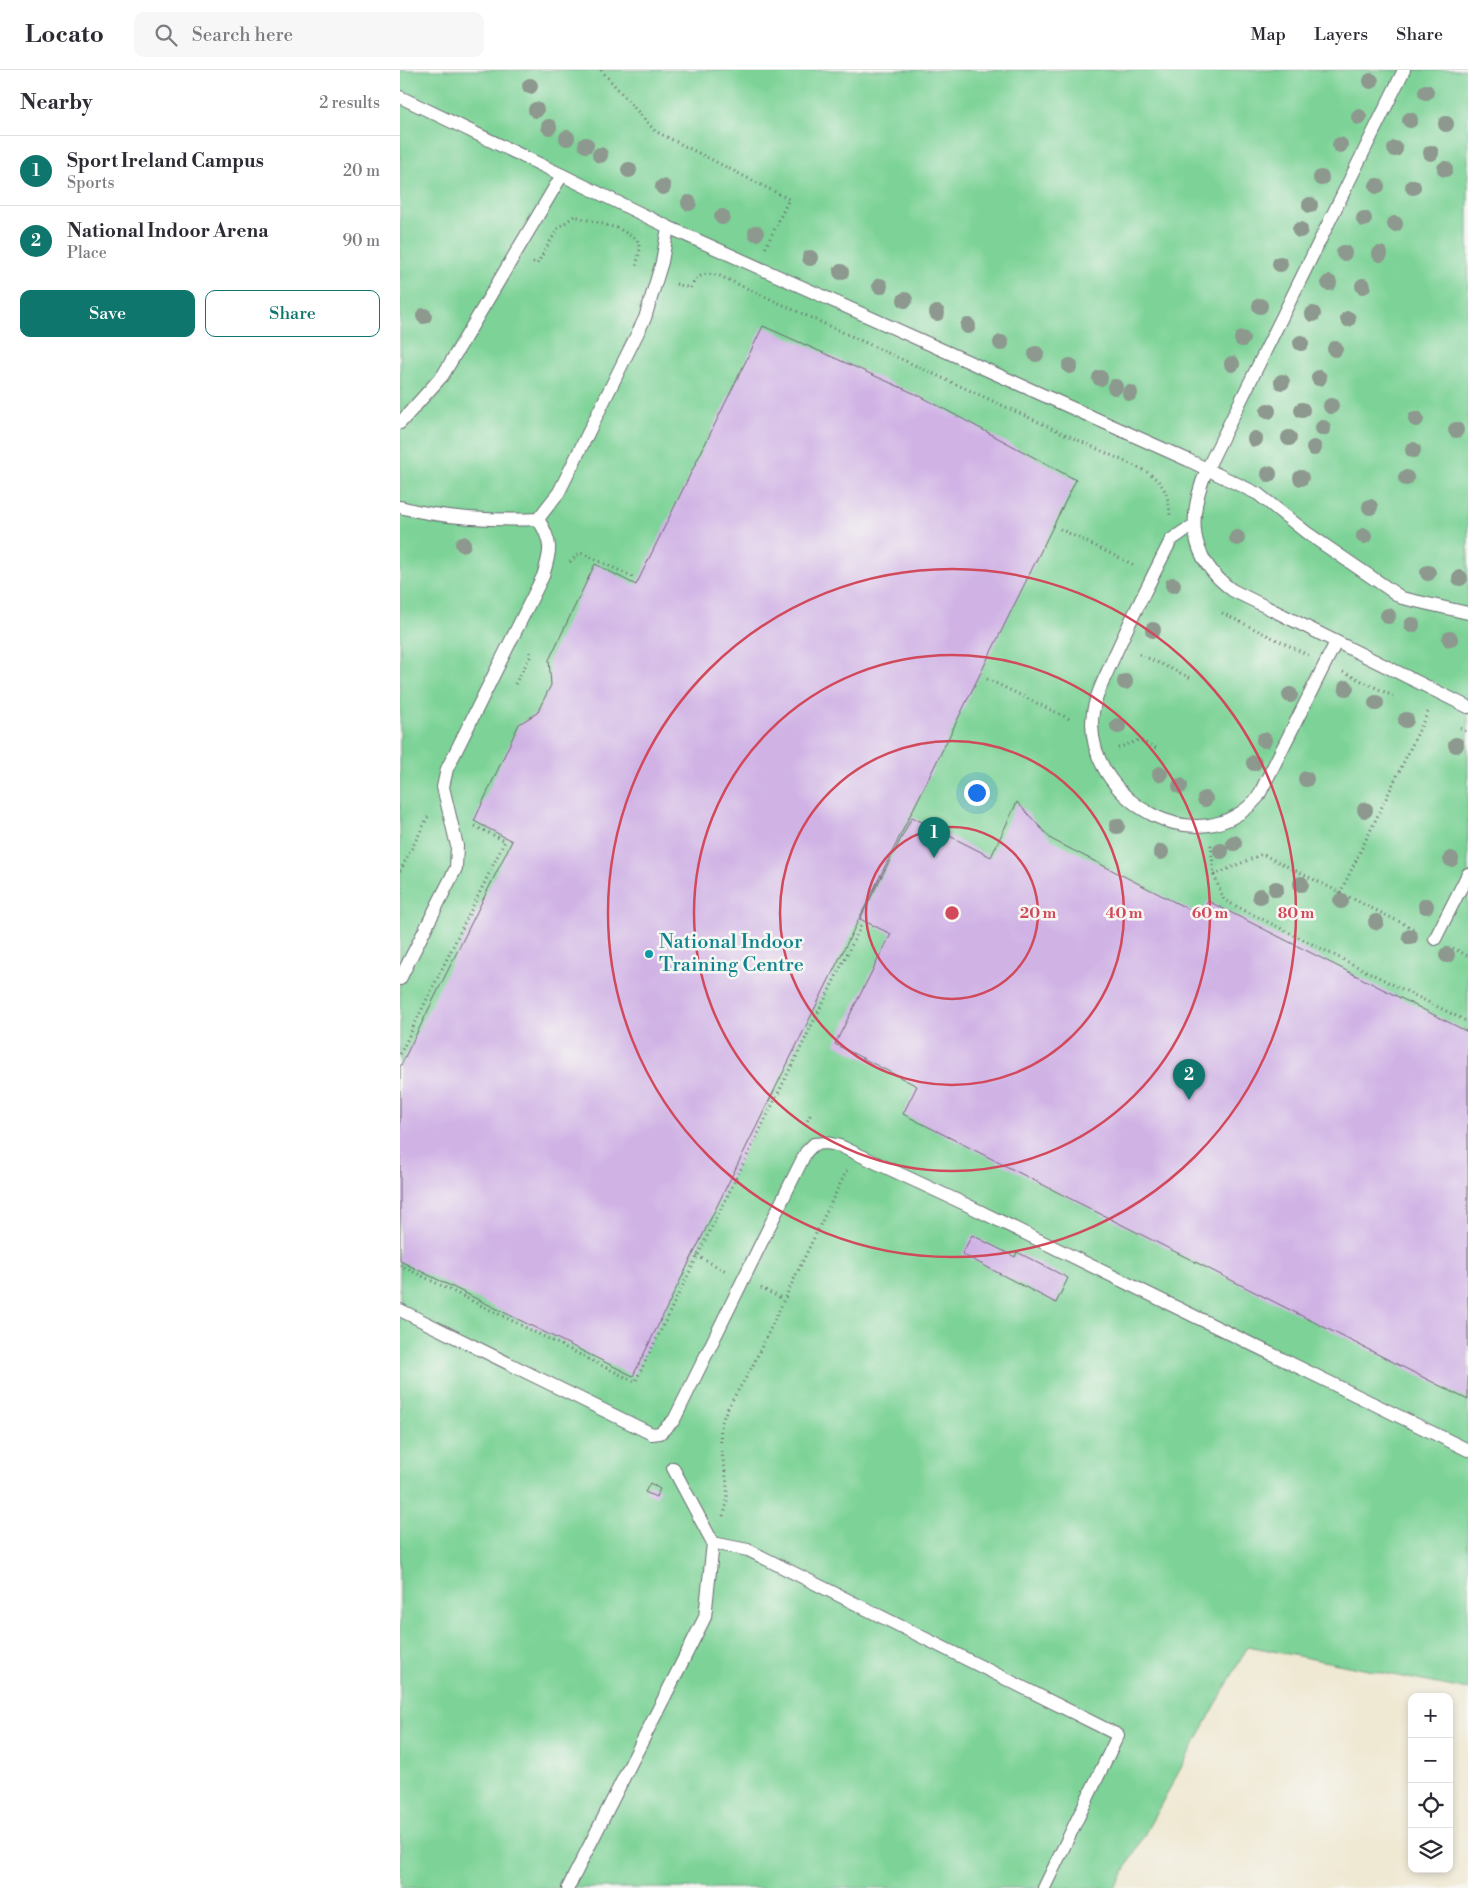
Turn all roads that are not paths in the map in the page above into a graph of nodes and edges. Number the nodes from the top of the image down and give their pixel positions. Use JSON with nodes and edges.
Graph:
{"nodes":[{"id":1,"x":1404,"y":70,"type":"edge"},
{"id":2,"x":400,"y":97,"type":"edge"},
{"id":3,"x":562,"y":175,"type":"junction"},
{"id":4,"x":668,"y":227,"type":"junction"},
{"id":5,"x":400,"y":423,"type":"edge"},
{"id":6,"x":1207,"y":469,"type":"junction"},
{"id":7,"x":400,"y":506,"type":"edge"},
{"id":8,"x":538,"y":519,"type":"junction"},
{"id":9,"x":1194,"y":528,"type":"junction"},
{"id":10,"x":1468,"y":613,"type":"edge"},
{"id":11,"x":1336,"y":642,"type":"junction"},
{"id":12,"x":1468,"y":706,"type":"edge"},
{"id":13,"x":1468,"y":874,"type":"edge"},
{"id":14,"x":1435,"y":940,"type":"road end"},
{"id":15,"x":400,"y":979,"type":"edge"},
{"id":16,"x":400,"y":1310,"type":"edge"},
{"id":17,"x":1468,"y":1450,"type":"edge"},
{"id":18,"x":673,"y":1468,"type":"dead end"},
{"id":19,"x":713,"y":1543,"type":"junction"},
{"id":20,"x":568,"y":1888,"type":"edge"},
{"id":21,"x":1044,"y":1888,"type":"edge"}],
"edges":[{"from":1,"to":6,"type":"lane"},
{"from":2,"to":3,"type":"lane"},
{"from":3,"to":4,"type":"lane"},
{"from":3,"to":5,"type":"lane"},
{"from":4,"to":6,"type":"lane"},
{"from":4,"to":8,"type":"lane"},
{"from":6,"to":9,"type":"lane"},
{"from":6,"to":10,"type":"lane"},
{"from":7,"to":8,"type":"lane"},
{"from":8,"to":15,"type":"lane"},
{"from":9,"to":11,"type":"lane"},
{"from":9,"to":11,"type":"lane"},
{"from":11,"to":12,"type":"lane"},
{"from":13,"to":14,"type":"lane"},
{"from":16,"to":17,"type":"lane"},
{"from":18,"to":19,"type":"lane"},
{"from":19,"to":20,"type":"lane"},
{"from":19,"to":21,"type":"lane"}]}
